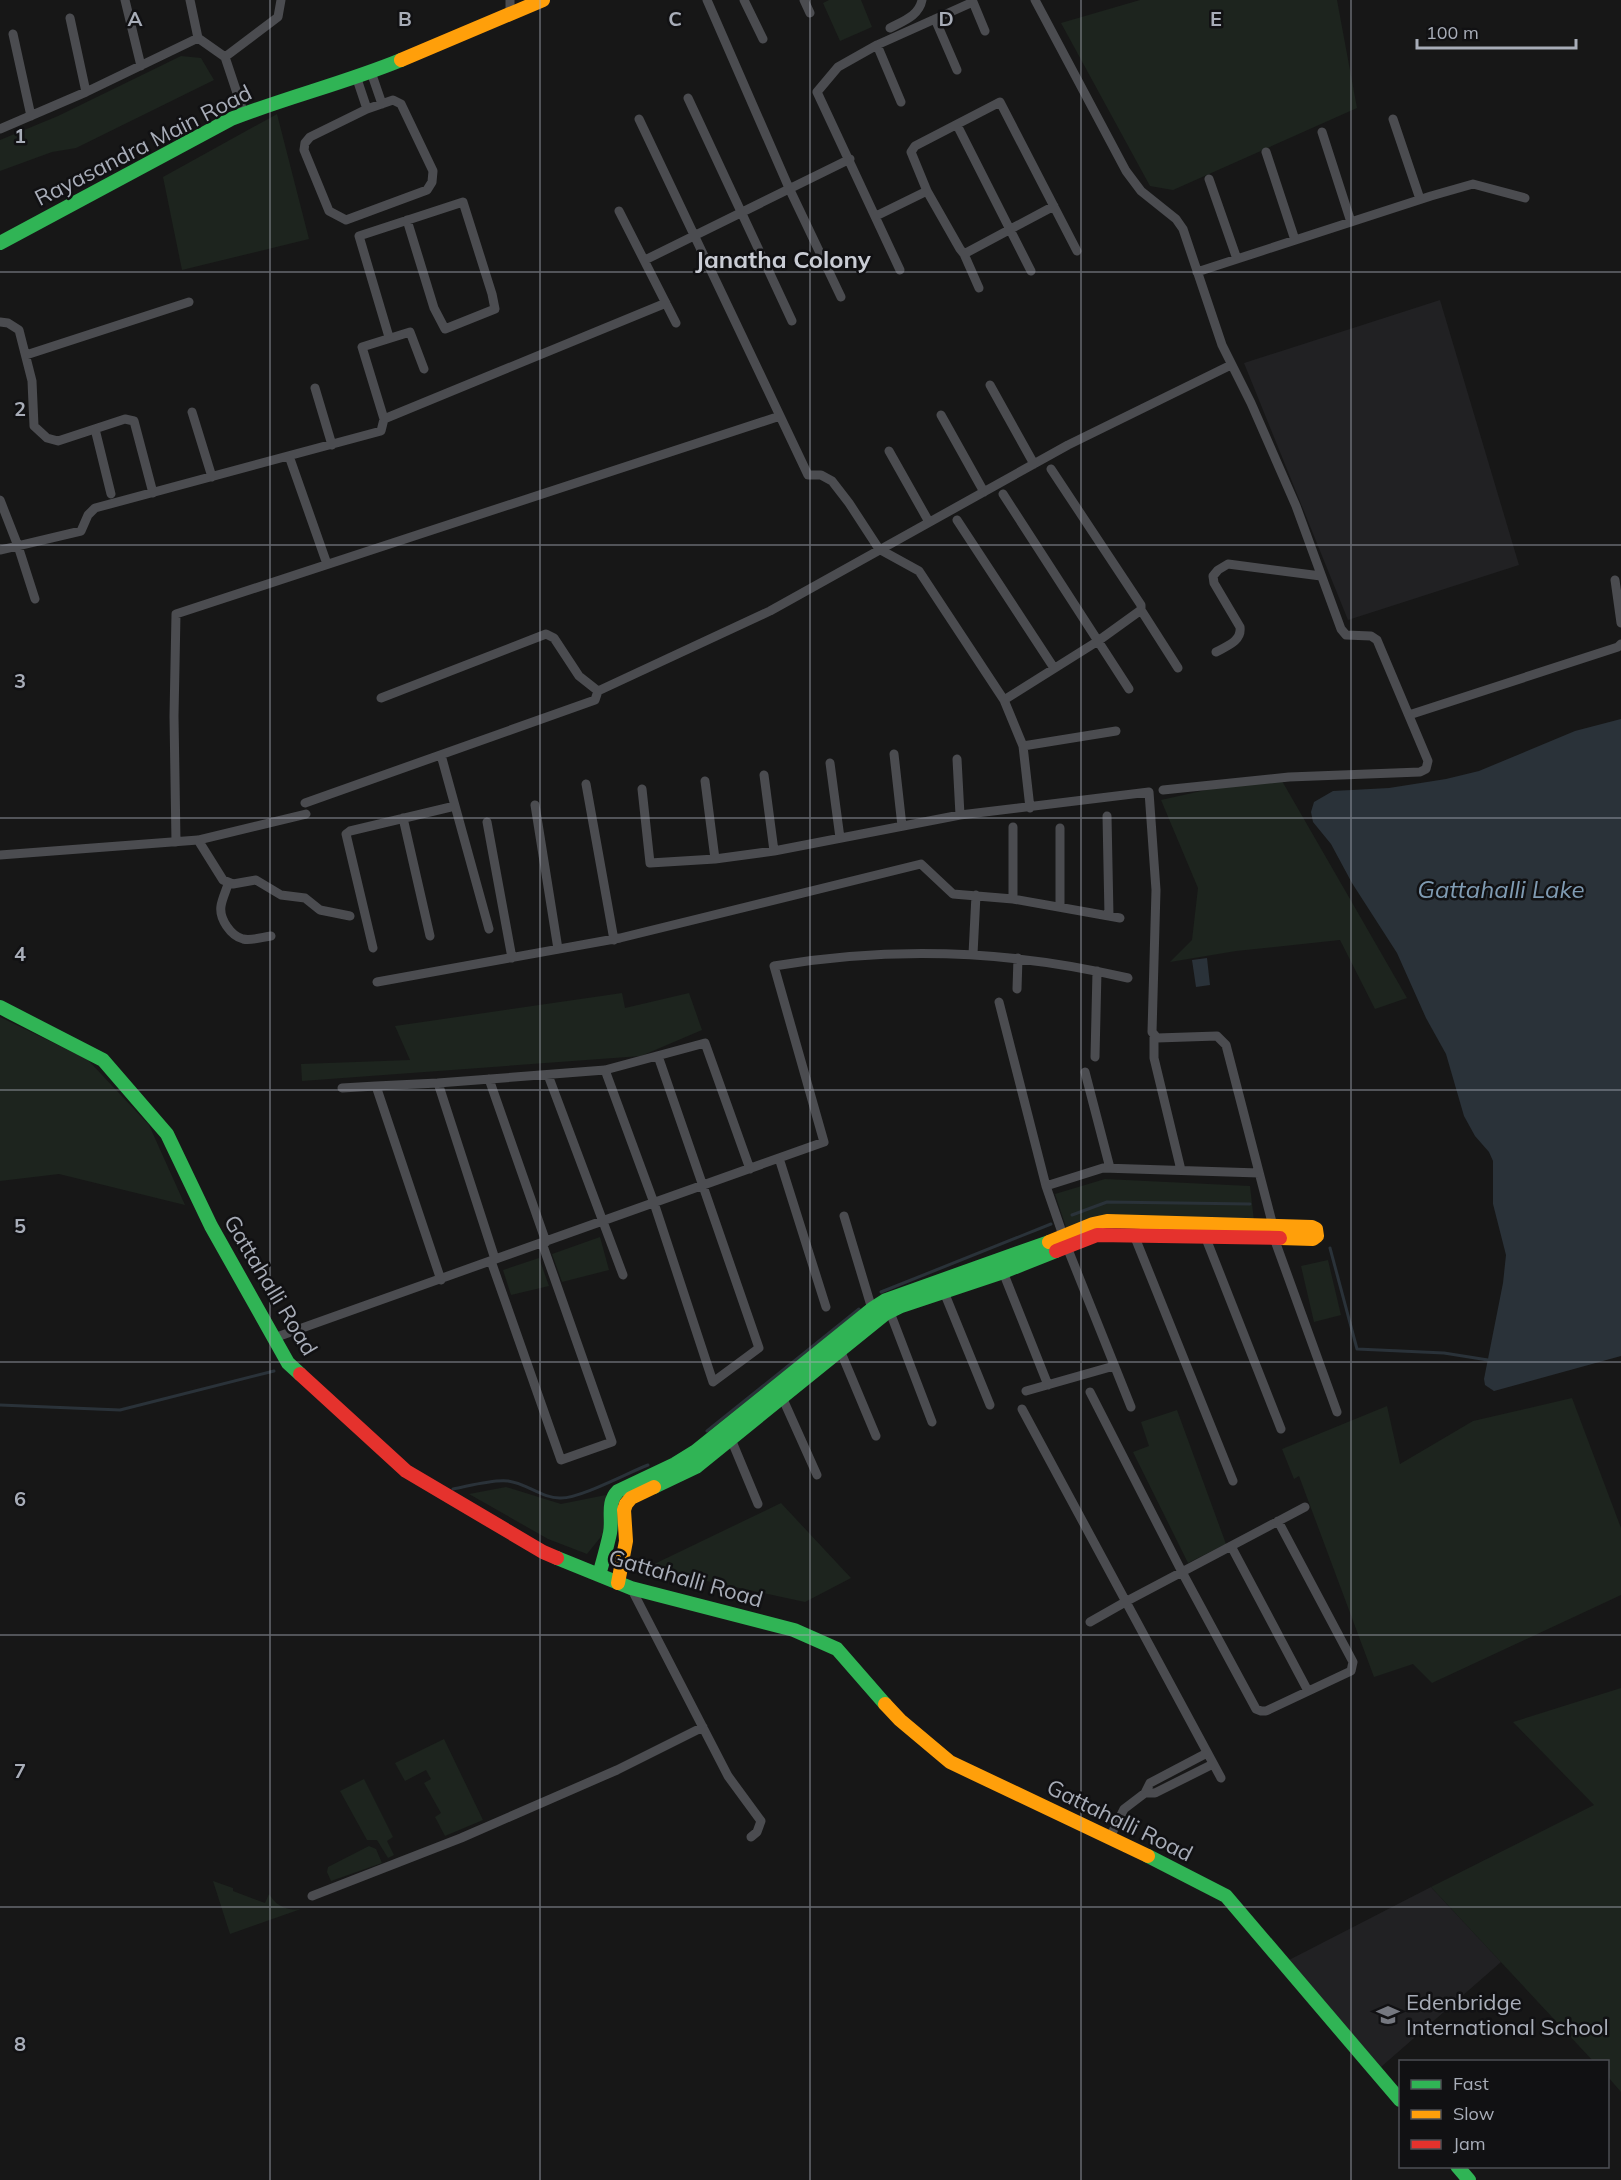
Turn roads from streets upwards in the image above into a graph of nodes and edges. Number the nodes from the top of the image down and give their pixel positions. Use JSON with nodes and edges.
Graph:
{"nodes":[{"id":1,"x":125,"y":0,"type":"edge"},
{"id":2,"x":189,"y":0,"type":"edge"},
{"id":3,"x":281,"y":0,"type":"edge"},
{"id":4,"x":543,"y":0,"type":"edge"},
{"id":5,"x":707,"y":0,"type":"edge"},
{"id":6,"x":744,"y":0,"type":"edge"},
{"id":7,"x":804,"y":0,"type":"edge"},
{"id":8,"x":922,"y":0,"type":"edge"},
{"id":9,"x":1035,"y":0,"type":"edge"},
{"id":10,"x":510,"y":7,"type":"edge"},
{"id":11,"x":810,"y":13,"type":"dead end"},
{"id":12,"x":70,"y":18,"type":"dead end"},
{"id":13,"x":935,"y":19,"type":"junction"},
{"id":14,"x":890,"y":28,"type":"dead end"},
{"id":15,"x":986,"y":32,"type":"dead end"},
{"id":16,"x":13,"y":34,"type":"dead end"},
{"id":17,"x":198,"y":38,"type":"junction"},
{"id":18,"x":763,"y":39,"type":"dead end"},
{"id":19,"x":877,"y":45,"type":"junction"},
{"id":20,"x":225,"y":57,"type":"junction"},
{"id":21,"x":141,"y":66,"type":"junction"},
{"id":22,"x":957,"y":70,"type":"dead end"},
{"id":23,"x":371,"y":72,"type":"junction"},
{"id":24,"x":356,"y":76,"type":"junction"},
{"id":25,"x":86,"y":92,"type":"junction"},
{"id":26,"x":688,"y":98,"type":"dead end"},
{"id":27,"x":901,"y":102,"type":"dead end"},
{"id":28,"x":382,"y":104,"type":"junction"},
{"id":29,"x":367,"y":109,"type":"junction"},
{"id":30,"x":244,"y":114,"type":"junction"},
{"id":31,"x":32,"y":116,"type":"junction"},
{"id":32,"x":639,"y":119,"type":"dead end"},
{"id":33,"x":1393,"y":119,"type":"dead end"},
{"id":34,"x":957,"y":125,"type":"junction"},
{"id":35,"x":0,"y":129,"type":"edge"},
{"id":36,"x":1322,"y":132,"type":"dead end"},
{"id":37,"x":1266,"y":152,"type":"dead end"},
{"id":38,"x":849,"y":159,"type":"junction"},
{"id":39,"x":1209,"y":179,"type":"dead end"},
{"id":40,"x":789,"y":188,"type":"junction"},
{"id":41,"x":927,"y":191,"type":"junction"},
{"id":42,"x":1525,"y":198,"type":"dead end"},
{"id":43,"x":1420,"y":199,"type":"junction"},
{"id":44,"x":1054,"y":206,"type":"junction"},
{"id":45,"x":619,"y":211,"type":"dead end"},
{"id":46,"x":740,"y":212,"type":"junction"},
{"id":47,"x":876,"y":216,"type":"junction"},
{"id":48,"x":407,"y":220,"type":"junction"},
{"id":49,"x":1351,"y":222,"type":"junction"},
{"id":50,"x":1010,"y":230,"type":"junction"},
{"id":51,"x":693,"y":235,"type":"junction"},
{"id":52,"x":1295,"y":240,"type":"junction"},
{"id":53,"x":0,"y":243,"type":"edge"},
{"id":54,"x":1077,"y":251,"type":"dead end"},
{"id":55,"x":964,"y":254,"type":"junction"},
{"id":56,"x":1237,"y":259,"type":"junction"},
{"id":57,"x":645,"y":260,"type":"junction"},
{"id":58,"x":900,"y":270,"type":"dead end"},
{"id":59,"x":1031,"y":271,"type":"dead end"},
{"id":60,"x":1197,"y":272,"type":"junction"},
{"id":61,"x":979,"y":288,"type":"dead end"},
{"id":62,"x":841,"y":297,"type":"dead end"},
{"id":63,"x":189,"y":302,"type":"dead end"},
{"id":64,"x":666,"y":303,"type":"junction"},
{"id":65,"x":792,"y":321,"type":"dead end"},
{"id":66,"x":0,"y":322,"type":"edge"},
{"id":67,"x":676,"y":323,"type":"dead end"},
{"id":68,"x":389,"y":337,"type":"junction"},
{"id":69,"x":26,"y":355,"type":"junction"},
{"id":70,"x":1231,"y":365,"type":"junction"},
{"id":71,"x":424,"y":369,"type":"dead end"},
{"id":72,"x":990,"y":385,"type":"dead end"},
{"id":73,"x":315,"y":388,"type":"dead end"},
{"id":74,"x":192,"y":412,"type":"dead end"},
{"id":75,"x":941,"y":415,"type":"dead end"},
{"id":76,"x":780,"y":416,"type":"junction"},
{"id":77,"x":384,"y":419,"type":"junction"},
{"id":78,"x":95,"y":429,"type":"junction"},
{"id":79,"x":332,"y":445,"type":"junction"},
{"id":80,"x":889,"y":451,"type":"dead end"},
{"id":81,"x":289,"y":456,"type":"junction"},
{"id":82,"x":1035,"y":464,"type":"junction"},
{"id":83,"x":1051,"y":469,"type":"dead end"},
{"id":84,"x":212,"y":477,"type":"junction"},
{"id":85,"x":984,"y":492,"type":"junction"},
{"id":86,"x":153,"y":493,"type":"junction"},
{"id":87,"x":111,"y":494,"type":"dead end"},
{"id":88,"x":1003,"y":494,"type":"dead end"},
{"id":89,"x":0,"y":500,"type":"edge"},
{"id":90,"x":957,"y":520,"type":"dead end"},
{"id":91,"x":929,"y":522,"type":"junction"},
{"id":92,"x":18,"y":546,"type":"junction"},
{"id":93,"x":879,"y":549,"type":"junction"},
{"id":94,"x":0,"y":550,"type":"edge"},
{"id":95,"x":327,"y":564,"type":"junction"},
{"id":96,"x":1322,"y":576,"type":"junction"},
{"id":97,"x":1615,"y":580,"type":"dead end"},
{"id":98,"x":34,"y":599,"type":"dead end"},
{"id":99,"x":1141,"y":610,"type":"junction"},
{"id":100,"x":1621,"y":623,"type":"edge"},
{"id":101,"x":1098,"y":640,"type":"junction"},
{"id":102,"x":1621,"y":644,"type":"edge"},
{"id":103,"x":1216,"y":652,"type":"dead end"},
{"id":104,"x":1054,"y":668,"type":"junction"},
{"id":105,"x":1178,"y":668,"type":"dead end"},
{"id":106,"x":1129,"y":689,"type":"dead end"},
{"id":107,"x":598,"y":691,"type":"junction"},
{"id":108,"x":381,"y":698,"type":"dead end"},
{"id":109,"x":1004,"y":700,"type":"junction"},
{"id":110,"x":1409,"y":715,"type":"junction"},
{"id":111,"x":1116,"y":731,"type":"dead end"},
{"id":112,"x":1023,"y":746,"type":"junction"},
{"id":113,"x":894,"y":754,"type":"dead end"},
{"id":114,"x":441,"y":755,"type":"junction"},
{"id":115,"x":957,"y":759,"type":"dead end"},
{"id":116,"x":830,"y":763,"type":"dead end"},
{"id":117,"x":764,"y":775,"type":"dead end"},
{"id":118,"x":705,"y":781,"type":"dead end"},
{"id":119,"x":586,"y":784,"type":"dead end"},
{"id":120,"x":642,"y":789,"type":"dead end"},
{"id":121,"x":1163,"y":790,"type":"dead end"},
{"id":122,"x":306,"y":803,"type":"dead end"},
{"id":123,"x":535,"y":805,"type":"dead end"},
{"id":124,"x":455,"y":806,"type":"junction"},
{"id":125,"x":1030,"y":808,"type":"junction"},
{"id":126,"x":306,"y":814,"type":"dead end"},
{"id":127,"x":960,"y":815,"type":"junction"},
{"id":128,"x":1107,"y":816,"type":"dead end"},
{"id":129,"x":403,"y":818,"type":"junction"},
{"id":130,"x":487,"y":822,"type":"dead end"},
{"id":131,"x":902,"y":825,"type":"junction"},
{"id":132,"x":1013,"y":827,"type":"dead end"},
{"id":133,"x":1060,"y":828,"type":"dead end"},
{"id":134,"x":840,"y":838,"type":"junction"},
{"id":135,"x":198,"y":840,"type":"junction"},
{"id":136,"x":176,"y":842,"type":"junction"},
{"id":137,"x":774,"y":851,"type":"junction"},
{"id":138,"x":0,"y":855,"type":"edge"},
{"id":139,"x":715,"y":859,"type":"junction"},
{"id":140,"x":228,"y":884,"type":"junction"},
{"id":141,"x":976,"y":896,"type":"junction"},
{"id":142,"x":1013,"y":899,"type":"junction"},
{"id":143,"x":1059,"y":907,"type":"junction"},
{"id":144,"x":350,"y":916,"type":"dead end"},
{"id":145,"x":1110,"y":916,"type":"junction"},
{"id":146,"x":1120,"y":918,"type":"dead end"},
{"id":147,"x":489,"y":929,"type":"dead end"},
{"id":148,"x":271,"y":936,"type":"dead end"},
{"id":149,"x":430,"y":936,"type":"dead end"},
{"id":150,"x":614,"y":940,"type":"junction"},
{"id":151,"x":373,"y":948,"type":"dead end"},
{"id":152,"x":558,"y":949,"type":"junction"},
{"id":153,"x":973,"y":954,"type":"junction"},
{"id":154,"x":512,"y":958,"type":"junction"},
{"id":155,"x":1018,"y":958,"type":"junction"},
{"id":156,"x":1097,"y":971,"type":"junction"},
{"id":157,"x":1128,"y":978,"type":"dead end"},
{"id":158,"x":377,"y":982,"type":"dead end"},
{"id":159,"x":1017,"y":989,"type":"dead end"},
{"id":160,"x":999,"y":1002,"type":"dead end"},
{"id":161,"x":0,"y":1007,"type":"edge"},
{"id":162,"x":1154,"y":1035,"type":"junction"},
{"id":163,"x":658,"y":1056,"type":"junction"},
{"id":164,"x":1095,"y":1057,"type":"dead end"},
{"id":165,"x":605,"y":1070,"type":"junction"},
{"id":166,"x":1085,"y":1072,"type":"dead end"},
{"id":167,"x":548,"y":1075,"type":"junction"},
{"id":168,"x":489,"y":1079,"type":"junction"},
{"id":169,"x":438,"y":1083,"type":"junction"},
{"id":170,"x":376,"y":1086,"type":"junction"},
{"id":171,"x":342,"y":1088,"type":"dead end"},
{"id":172,"x":779,"y":1158,"type":"junction"},
{"id":173,"x":750,"y":1168,"type":"junction"},
{"id":174,"x":1110,"y":1168,"type":"junction"},
{"id":175,"x":1181,"y":1170,"type":"junction"},
{"id":176,"x":1259,"y":1173,"type":"junction"},
{"id":177,"x":702,"y":1186,"type":"junction"},
{"id":178,"x":1046,"y":1186,"type":"junction"},
{"id":179,"x":654,"y":1203,"type":"junction"},
{"id":180,"x":844,"y":1216,"type":"dead end"},
{"id":181,"x":603,"y":1220,"type":"junction"},
{"id":182,"x":1274,"y":1232,"type":"junction"},
{"id":183,"x":1134,"y":1235,"type":"junction"},
{"id":184,"x":1205,"y":1236,"type":"junction"},
{"id":185,"x":1065,"y":1241,"type":"junction"},
{"id":186,"x":544,"y":1242,"type":"junction"},
{"id":187,"x":493,"y":1260,"type":"junction"},
{"id":188,"x":1003,"y":1272,"type":"junction"},
{"id":189,"x":623,"y":1275,"type":"dead end"},
{"id":190,"x":441,"y":1280,"type":"junction"},
{"id":191,"x":944,"y":1292,"type":"junction"},
{"id":192,"x":888,"y":1305,"type":"junction"},
{"id":193,"x":826,"y":1307,"type":"dead end"},
{"id":194,"x":872,"y":1309,"type":"junction"},
{"id":195,"x":274,"y":1338,"type":"junction"},
{"id":196,"x":840,"y":1350,"type":"junction"},
{"id":197,"x":1114,"y":1366,"type":"junction"},
{"id":198,"x":1048,"y":1385,"type":"junction"},
{"id":199,"x":1026,"y":1391,"type":"dead end"},
{"id":200,"x":1090,"y":1392,"type":"dead end"},
{"id":201,"x":782,"y":1397,"type":"junction"},
{"id":202,"x":990,"y":1405,"type":"dead end"},
{"id":203,"x":1131,"y":1407,"type":"dead end"},
{"id":204,"x":1022,"y":1409,"type":"dead end"},
{"id":205,"x":1337,"y":1412,"type":"dead end"},
{"id":206,"x":932,"y":1422,"type":"dead end"},
{"id":207,"x":1281,"y":1429,"type":"dead end"},
{"id":208,"x":876,"y":1436,"type":"dead end"},
{"id":209,"x":731,"y":1439,"type":"junction"},
{"id":210,"x":817,"y":1475,"type":"dead end"},
{"id":211,"x":1233,"y":1481,"type":"dead end"},
{"id":212,"x":758,"y":1504,"type":"dead end"},
{"id":213,"x":1305,"y":1507,"type":"dead end"},
{"id":214,"x":1278,"y":1521,"type":"junction"},
{"id":215,"x":1232,"y":1546,"type":"junction"},
{"id":216,"x":1182,"y":1572,"type":"junction"},
{"id":217,"x":598,"y":1575,"type":"junction"},
{"id":218,"x":624,"y":1586,"type":"junction"},
{"id":219,"x":1126,"y":1601,"type":"junction"},
{"id":220,"x":1090,"y":1623,"type":"dead end"},
{"id":221,"x":1308,"y":1691,"type":"junction"},
{"id":222,"x":703,"y":1727,"type":"junction"},
{"id":223,"x":1207,"y":1753,"type":"junction"},
{"id":224,"x":1213,"y":1764,"type":"junction"},
{"id":225,"x":1221,"y":1778,"type":"dead end"},
{"id":226,"x":1145,"y":1793,"type":"junction"},
{"id":227,"x":751,"y":1837,"type":"dead end"},
{"id":228,"x":1110,"y":1837,"type":"junction"},
{"id":229,"x":312,"y":1896,"type":"dead end"},
{"id":230,"x":1399,"y":2098,"type":"edge"},
{"id":231,"x":1459,"y":2168,"type":"edge"},
{"id":232,"x":1469,"y":2180,"type":"edge"}],
"edges":[{"from":1,"to":21,"type":"street"},
{"from":2,"to":17,"type":"street"},
{"from":3,"to":20,"type":"street"},
{"from":4,"to":10,"type":"street","name":"Rayasandra Main Road"},
{"from":5,"to":40,"type":"street"},
{"from":6,"to":18,"type":"street"},
{"from":7,"to":11,"type":"street"},
{"from":8,"to":14,"type":"street"},
{"from":9,"to":60,"type":"street"},
{"from":10,"to":23,"type":"street","name":"Rayasandra Main Road"},
{"from":12,"to":25,"type":"street"},
{"from":13,"to":15,"type":"street"},
{"from":13,"to":19,"type":"street"},
{"from":13,"to":22,"type":"street"},
{"from":16,"to":31,"type":"street"},
{"from":17,"to":20,"type":"street"},
{"from":17,"to":21,"type":"street"},
{"from":19,"to":27,"type":"street"},
{"from":19,"to":38,"type":"street"},
{"from":20,"to":30,"type":"street"},
{"from":21,"to":25,"type":"street"},
{"from":23,"to":24,"type":"street","name":"Rayasandra Main Road"},
{"from":23,"to":28,"type":"street"},
{"from":24,"to":29,"type":"street"},
{"from":24,"to":30,"type":"street","name":"Rayasandra Main Road"},
{"from":25,"to":31,"type":"street"},
{"from":26,"to":46,"type":"street"},
{"from":28,"to":29,"type":"street"},
{"from":28,"to":29,"type":"street"},
{"from":30,"to":53,"type":"street","name":"Rayasandra Main Road"},
{"from":31,"to":35,"type":"street"},
{"from":32,"to":51,"type":"street"},
{"from":33,"to":43,"type":"street"},
{"from":34,"to":41,"type":"street"},
{"from":34,"to":44,"type":"street"},
{"from":34,"to":50,"type":"street"},
{"from":36,"to":49,"type":"street"},
{"from":37,"to":52,"type":"street"},
{"from":38,"to":40,"type":"street"},
{"from":38,"to":47,"type":"street"},
{"from":39,"to":56,"type":"street"},
{"from":40,"to":46,"type":"street"},
{"from":40,"to":62,"type":"street"},
{"from":41,"to":47,"type":"street"},
{"from":41,"to":55,"type":"street"},
{"from":42,"to":43,"type":"street"},
{"from":43,"to":49,"type":"street"},
{"from":44,"to":50,"type":"street"},
{"from":44,"to":54,"type":"street"},
{"from":45,"to":57,"type":"street"},
{"from":46,"to":51,"type":"street"},
{"from":46,"to":65,"type":"street"},
{"from":47,"to":58,"type":"street"},
{"from":48,"to":48,"type":"street"},
{"from":48,"to":68,"type":"street"},
{"from":49,"to":52,"type":"street"},
{"from":50,"to":55,"type":"street"},
{"from":50,"to":59,"type":"street"},
{"from":51,"to":57,"type":"street"},
{"from":51,"to":76,"type":"street"},
{"from":52,"to":56,"type":"street"},
{"from":55,"to":61,"type":"street"},
{"from":56,"to":60,"type":"street"},
{"from":57,"to":64,"type":"street"},
{"from":60,"to":70,"type":"street"},
{"from":63,"to":69,"type":"street"},
{"from":64,"to":67,"type":"street"},
{"from":64,"to":77,"type":"street"},
{"from":66,"to":69,"type":"street"},
{"from":68,"to":71,"type":"street"},
{"from":68,"to":77,"type":"street"},
{"from":69,"to":78,"type":"street"},
{"from":70,"to":82,"type":"street"},
{"from":70,"to":96,"type":"street"},
{"from":72,"to":82,"type":"street"},
{"from":73,"to":79,"type":"street"},
{"from":74,"to":84,"type":"street"},
{"from":75,"to":85,"type":"street"},
{"from":76,"to":93,"type":"street"},
{"from":76,"to":95,"type":"street"},
{"from":77,"to":79,"type":"street"},
{"from":78,"to":86,"type":"street"},
{"from":78,"to":87,"type":"street"},
{"from":79,"to":81,"type":"street"},
{"from":80,"to":91,"type":"street"},
{"from":81,"to":84,"type":"street"},
{"from":81,"to":95,"type":"street"},
{"from":82,"to":85,"type":"street"},
{"from":83,"to":99,"type":"street"},
{"from":84,"to":86,"type":"street"},
{"from":85,"to":91,"type":"street"},
{"from":86,"to":92,"type":"street"},
{"from":88,"to":101,"type":"street"},
{"from":89,"to":92,"type":"street"},
{"from":90,"to":104,"type":"street"},
{"from":91,"to":93,"type":"street"},
{"from":92,"to":94,"type":"street"},
{"from":92,"to":98,"type":"street"},
{"from":93,"to":107,"type":"street"},
{"from":93,"to":109,"type":"street"},
{"from":95,"to":136,"type":"street"},
{"from":96,"to":103,"type":"street"},
{"from":96,"to":110,"type":"street"},
{"from":97,"to":100,"type":"street"},
{"from":99,"to":101,"type":"street"},
{"from":99,"to":105,"type":"street"},
{"from":101,"to":104,"type":"street"},
{"from":101,"to":106,"type":"street"},
{"from":102,"to":110,"type":"street"},
{"from":104,"to":109,"type":"street"},
{"from":107,"to":108,"type":"street"},
{"from":107,"to":114,"type":"street"},
{"from":109,"to":112,"type":"street"},
{"from":110,"to":121,"type":"street"},
{"from":111,"to":112,"type":"street"},
{"from":112,"to":125,"type":"street"},
{"from":113,"to":131,"type":"street"},
{"from":114,"to":122,"type":"street"},
{"from":114,"to":124,"type":"street"},
{"from":115,"to":127,"type":"street"},
{"from":116,"to":134,"type":"street"},
{"from":117,"to":137,"type":"street"},
{"from":118,"to":139,"type":"street"},
{"from":119,"to":150,"type":"street"},
{"from":120,"to":139,"type":"street"},
{"from":123,"to":152,"type":"street"},
{"from":124,"to":129,"type":"street"},
{"from":124,"to":147,"type":"street"},
{"from":125,"to":127,"type":"street"},
{"from":125,"to":162,"type":"street"},
{"from":126,"to":135,"type":"street"},
{"from":127,"to":131,"type":"street"},
{"from":128,"to":145,"type":"street"},
{"from":129,"to":149,"type":"street"},
{"from":129,"to":151,"type":"street"},
{"from":130,"to":154,"type":"street"},
{"from":131,"to":134,"type":"street"},
{"from":132,"to":142,"type":"street"},
{"from":133,"to":143,"type":"street"},
{"from":134,"to":137,"type":"street"},
{"from":135,"to":136,"type":"street"},
{"from":135,"to":140,"type":"street"},
{"from":136,"to":138,"type":"street"},
{"from":137,"to":139,"type":"street"},
{"from":140,"to":144,"type":"street"},
{"from":140,"to":148,"type":"street"},
{"from":141,"to":142,"type":"street"},
{"from":141,"to":150,"type":"street"},
{"from":141,"to":153,"type":"street"},
{"from":142,"to":143,"type":"street"},
{"from":143,"to":145,"type":"street"},
{"from":145,"to":146,"type":"street"},
{"from":150,"to":152,"type":"street"},
{"from":152,"to":154,"type":"street"},
{"from":153,"to":155,"type":"street"},
{"from":153,"to":172,"type":"street"},
{"from":154,"to":158,"type":"street"},
{"from":155,"to":156,"type":"street"},
{"from":155,"to":159,"type":"street"},
{"from":156,"to":157,"type":"street"},
{"from":156,"to":164,"type":"street"},
{"from":160,"to":178,"type":"street"},
{"from":161,"to":195,"type":"street","name":"Gattahalli Road"},
{"from":162,"to":175,"type":"street"},
{"from":162,"to":176,"type":"street"},
{"from":163,"to":165,"type":"street"},
{"from":163,"to":173,"type":"street"},
{"from":163,"to":177,"type":"street"},
{"from":165,"to":167,"type":"street"},
{"from":165,"to":179,"type":"street"},
{"from":166,"to":174,"type":"street"},
{"from":167,"to":168,"type":"street"},
{"from":167,"to":181,"type":"street"},
{"from":168,"to":169,"type":"street"},
{"from":168,"to":186,"type":"street"},
{"from":169,"to":170,"type":"street"},
{"from":169,"to":187,"type":"street"},
{"from":170,"to":171,"type":"street"},
{"from":170,"to":190,"type":"street"},
{"from":172,"to":173,"type":"street"},
{"from":172,"to":193,"type":"street"},
{"from":173,"to":177,"type":"street"},
{"from":174,"to":175,"type":"street"},
{"from":174,"to":178,"type":"street"},
{"from":175,"to":176,"type":"street"},
{"from":176,"to":182,"type":"street"},
{"from":177,"to":179,"type":"street"},
{"from":177,"to":179,"type":"street"},
{"from":178,"to":185,"type":"street"},
{"from":179,"to":181,"type":"street"},
{"from":180,"to":194,"type":"street"},
{"from":181,"to":186,"type":"street"},
{"from":181,"to":189,"type":"street"},
{"from":182,"to":184,"type":"street"},
{"from":182,"to":185,"type":"street"},
{"from":182,"to":205,"type":"street"},
{"from":183,"to":184,"type":"street"},
{"from":183,"to":185,"type":"street"},
{"from":183,"to":211,"type":"street"},
{"from":184,"to":207,"type":"street"},
{"from":185,"to":188,"type":"street"},
{"from":185,"to":192,"type":"street"},
{"from":185,"to":197,"type":"street"},
{"from":186,"to":187,"type":"street"},
{"from":186,"to":187,"type":"street"},
{"from":187,"to":190,"type":"street"},
{"from":188,"to":191,"type":"street"},
{"from":188,"to":198,"type":"street"},
{"from":190,"to":195,"type":"street"},
{"from":191,"to":192,"type":"street"},
{"from":191,"to":202,"type":"street"},
{"from":192,"to":194,"type":"street"},
{"from":192,"to":196,"type":"street"},
{"from":192,"to":206,"type":"street"},
{"from":194,"to":217,"type":"street"},
{"from":195,"to":217,"type":"street","name":"Gattahalli Road"},
{"from":196,"to":201,"type":"street"},
{"from":196,"to":208,"type":"street"},
{"from":197,"to":198,"type":"street"},
{"from":197,"to":203,"type":"street"},
{"from":198,"to":199,"type":"street"},
{"from":200,"to":216,"type":"street"},
{"from":201,"to":209,"type":"street"},
{"from":201,"to":210,"type":"street"},
{"from":204,"to":219,"type":"street"},
{"from":209,"to":212,"type":"street"},
{"from":209,"to":218,"type":"street"},
{"from":213,"to":214,"type":"street"},
{"from":214,"to":215,"type":"street"},
{"from":214,"to":221,"type":"street"},
{"from":215,"to":216,"type":"street"},
{"from":215,"to":221,"type":"street"},
{"from":216,"to":219,"type":"street"},
{"from":216,"to":221,"type":"street"},
{"from":217,"to":218,"type":"street","name":"Gattahalli Road"},
{"from":218,"to":222,"type":"street"},
{"from":218,"to":228,"type":"street","name":"Gattahalli Road"},
{"from":219,"to":220,"type":"street"},
{"from":219,"to":223,"type":"street"},
{"from":222,"to":227,"type":"street"},
{"from":222,"to":229,"type":"street"},
{"from":223,"to":224,"type":"street"},
{"from":223,"to":226,"type":"street"},
{"from":224,"to":225,"type":"street"},
{"from":224,"to":226,"type":"street"},
{"from":226,"to":228,"type":"street"},
{"from":228,"to":230,"type":"street","name":"Gattahalli Road"},
{"from":231,"to":232,"type":"street"}]}
